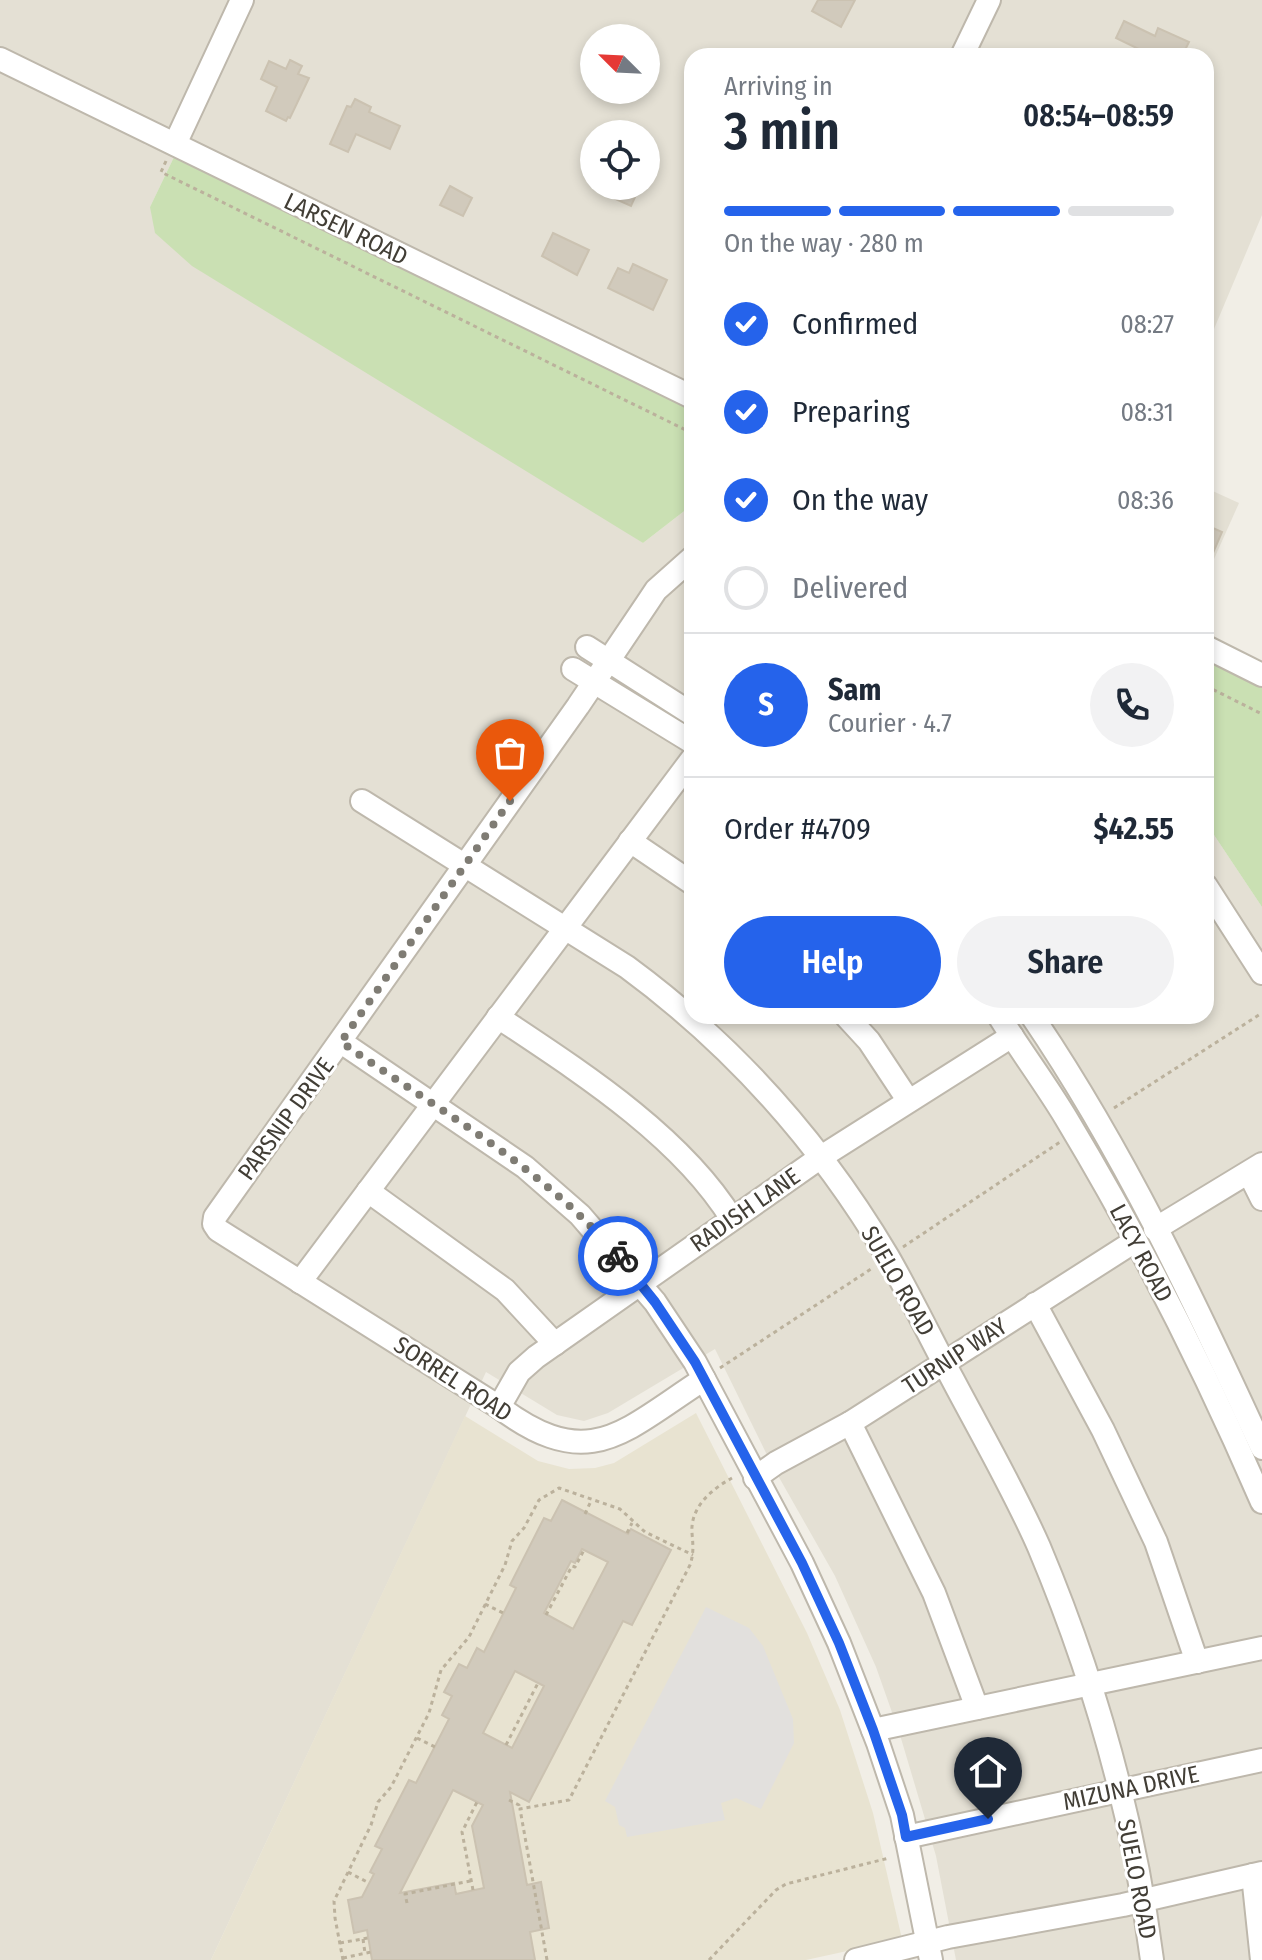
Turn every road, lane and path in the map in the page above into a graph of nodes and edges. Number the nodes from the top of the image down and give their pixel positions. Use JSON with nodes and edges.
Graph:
{"nodes":[{"id":1,"x":242,"y":0,"type":"edge"},
{"id":2,"x":989,"y":0,"type":"edge"},
{"id":3,"x":966,"y":48,"type":"edge"},
{"id":4,"x":0,"y":59,"type":"edge"},
{"id":5,"x":175,"y":144,"type":"junction"},
{"id":6,"x":684,"y":393,"type":"edge"},
{"id":7,"x":684,"y":429,"type":"edge"},
{"id":8,"x":684,"y":565,"type":"edge"},
{"id":9,"x":587,"y":647,"type":"dead end"},
{"id":10,"x":1214,"y":651,"type":"edge"},
{"id":11,"x":607,"y":661,"type":"junction"},
{"id":12,"x":573,"y":669,"type":"dead end"},
{"id":13,"x":1262,"y":675,"type":"edge"},
{"id":14,"x":594,"y":682,"type":"junction"},
{"id":15,"x":1214,"y":690,"type":"edge"},
{"id":16,"x":684,"y":709,"type":"edge"},
{"id":17,"x":1262,"y":714,"type":"edge"},
{"id":18,"x":684,"y":737,"type":"edge"},
{"id":19,"x":684,"y":770,"type":"edge"},
{"id":20,"x":362,"y":801,"type":"dead end"},
{"id":21,"x":630,"y":841,"type":"junction"},
{"id":22,"x":464,"y":866,"type":"junction"},
{"id":23,"x":684,"y":878,"type":"edge"},
{"id":24,"x":1214,"y":900,"type":"edge"},
{"id":25,"x":565,"y":928,"type":"junction"},
{"id":26,"x":1262,"y":973,"type":"edge"},
{"id":27,"x":684,"y":1012,"type":"edge"},
{"id":28,"x":1262,"y":1013,"type":"edge"},
{"id":29,"x":498,"y":1017,"type":"junction"},
{"id":30,"x":697,"y":1024,"type":"edge"},
{"id":31,"x":853,"y":1024,"type":"edge"},
{"id":32,"x":1004,"y":1024,"type":"edge"},
{"id":33,"x":1038,"y":1024,"type":"edge"},
{"id":34,"x":1012,"y":1036,"type":"junction"},
{"id":35,"x":341,"y":1042,"type":"junction"},
{"id":36,"x":908,"y":1100,"type":"junction"},
{"id":37,"x":433,"y":1105,"type":"junction"},
{"id":38,"x":1117,"y":1106,"type":"dead end"},
{"id":39,"x":1054,"y":1145,"type":"dead end"},
{"id":40,"x":821,"y":1157,"type":"junction"},
{"id":41,"x":1255,"y":1168,"type":"edge"},
{"id":42,"x":368,"y":1191,"type":"junction"},
{"id":43,"x":1262,"y":1199,"type":"edge"},
{"id":44,"x":732,"y":1219,"type":"junction"},
{"id":45,"x":214,"y":1224,"type":"joint"},
{"id":46,"x":1155,"y":1229,"type":"junction"},
{"id":47,"x":1135,"y":1241,"type":"junction"},
{"id":48,"x":907,"y":1244,"type":"dead end"},
{"id":49,"x":869,"y":1270,"type":"dead end"},
{"id":50,"x":300,"y":1282,"type":"junction"},
{"id":51,"x":640,"y":1283,"type":"junction"},
{"id":52,"x":1035,"y":1304,"type":"junction"},
{"id":53,"x":555,"y":1344,"type":"junction"},
{"id":54,"x":944,"y":1363,"type":"junction"},
{"id":55,"x":713,"y":1373,"type":"junction"},
{"id":56,"x":499,"y":1407,"type":"junction"},
{"id":57,"x":850,"y":1423,"type":"junction"},
{"id":58,"x":1262,"y":1448,"type":"edge"},
{"id":59,"x":763,"y":1472,"type":"junction"},
{"id":60,"x":732,"y":1478,"type":"dead end"},
{"id":61,"x":591,"y":1501,"type":"junction"},
{"id":62,"x":1262,"y":1502,"type":"edge"},
{"id":63,"x":585,"y":1514,"type":"dead end"},
{"id":64,"x":633,"y":1522,"type":"junction"},
{"id":65,"x":627,"y":1533,"type":"dead end"},
{"id":66,"x":584,"y":1550,"type":"dead end"},
{"id":67,"x":693,"y":1555,"type":"junction"},
{"id":68,"x":485,"y":1604,"type":"junction"},
{"id":69,"x":503,"y":1613,"type":"dead end"},
{"id":70,"x":546,"y":1615,"type":"dead end"},
{"id":71,"x":1262,"y":1648,"type":"edge"},
{"id":72,"x":1197,"y":1662,"type":"junction"},
{"id":73,"x":1089,"y":1682,"type":"junction"},
{"id":74,"x":538,"y":1683,"type":"dead end"},
{"id":75,"x":977,"y":1708,"type":"junction"},
{"id":76,"x":873,"y":1730,"type":"junction"},
{"id":77,"x":417,"y":1738,"type":"junction"},
{"id":78,"x":506,"y":1745,"type":"dead end"},
{"id":79,"x":435,"y":1747,"type":"dead end"},
{"id":80,"x":1262,"y":1760,"type":"edge"},
{"id":81,"x":1119,"y":1790,"type":"junction"},
{"id":82,"x":509,"y":1800,"type":"dead end"},
{"id":83,"x":477,"y":1802,"type":"dead end"},
{"id":84,"x":520,"y":1809,"type":"junction"},
{"id":85,"x":906,"y":1837,"type":"junction"},
{"id":86,"x":888,"y":1856,"type":"dead end"},
{"id":87,"x":348,"y":1872,"type":"junction"},
{"id":88,"x":1257,"y":1874,"type":"edge"},
{"id":89,"x":471,"y":1881,"type":"junction"},
{"id":90,"x":369,"y":1883,"type":"dead end"},
{"id":91,"x":473,"y":1890,"type":"dead end"},
{"id":92,"x":1142,"y":1900,"type":"junction"},
{"id":93,"x":407,"y":1903,"type":"dead end"},
{"id":94,"x":340,"y":1943,"type":"junction"},
{"id":95,"x":929,"y":1951,"type":"edge"},
{"id":96,"x":343,"y":1959,"type":"edge"},
{"id":97,"x":547,"y":1960,"type":"edge"},
{"id":98,"x":709,"y":1960,"type":"edge"},
{"id":99,"x":856,"y":1960,"type":"edge"},
{"id":100,"x":1152,"y":1960,"type":"edge"},
{"id":101,"x":1262,"y":1960,"type":"edge"}],
"edges":[{"from":1,"to":5,"type":"street"},
{"from":2,"to":3,"type":"street"},
{"from":4,"to":5,"type":"street","name":"LARSEN ROAD"},
{"from":5,"to":6,"type":"street","name":"LARSEN ROAD"},
{"from":5,"to":7,"type":"path"},
{"from":8,"to":11,"type":"street","name":"PARSNIP DRIVE"},
{"from":9,"to":11,"type":"street"},
{"from":10,"to":13,"type":"street"},
{"from":11,"to":14,"type":"street","name":"PARSNIP DRIVE"},
{"from":11,"to":16,"type":"street"},
{"from":12,"to":14,"type":"street"},
{"from":14,"to":18,"type":"street"},
{"from":14,"to":22,"type":"street","name":"PARSNIP DRIVE"},
{"from":15,"to":17,"type":"path"},
{"from":19,"to":21,"type":"street"},
{"from":20,"to":22,"type":"street","name":"SUELO ROAD"},
{"from":21,"to":23,"type":"street"},
{"from":21,"to":25,"type":"street"},
{"from":22,"to":25,"type":"street","name":"SUELO ROAD"},
{"from":22,"to":35,"type":"street","name":"PARSNIP DRIVE"},
{"from":24,"to":26,"type":"street"},
{"from":25,"to":27,"type":"street","name":"SUELO ROAD"},
{"from":25,"to":29,"type":"street"},
{"from":28,"to":38,"type":"path"},
{"from":29,"to":37,"type":"street"},
{"from":29,"to":44,"type":"street"},
{"from":30,"to":40,"type":"street","name":"SUELO ROAD"},
{"from":31,"to":36,"type":"street"},
{"from":32,"to":34,"type":"street","name":"LACY ROAD"},
{"from":33,"to":46,"type":"street","name":"LACY ROAD"},
{"from":34,"to":36,"type":"street","name":"RADISH LANE"},
{"from":34,"to":47,"type":"street","name":"LACY ROAD"},
{"from":35,"to":37,"type":"street"},
{"from":35,"to":45,"type":"street","name":"PARSNIP DRIVE"},
{"from":36,"to":40,"type":"street","name":"RADISH LANE"},
{"from":37,"to":42,"type":"street"},
{"from":37,"to":51,"type":"street"},
{"from":39,"to":48,"type":"path"},
{"from":40,"to":44,"type":"street","name":"RADISH LANE"},
{"from":40,"to":54,"type":"street","name":"SUELO ROAD"},
{"from":41,"to":43,"type":"street"},
{"from":41,"to":46,"type":"street"},
{"from":42,"to":50,"type":"street"},
{"from":42,"to":53,"type":"street"},
{"from":44,"to":51,"type":"street","name":"RADISH LANE"},
{"from":45,"to":50,"type":"street","name":"SORREL ROAD"},
{"from":46,"to":58,"type":"street","name":"LACY ROAD"},
{"from":47,"to":52,"type":"street","name":"TURNIP WAY"},
{"from":47,"to":62,"type":"street","name":"LACY ROAD"},
{"from":49,"to":55,"type":"path"},
{"from":50,"to":56,"type":"street","name":"SORREL ROAD"},
{"from":51,"to":53,"type":"street","name":"RADISH LANE"},
{"from":51,"to":55,"type":"street"},
{"from":52,"to":54,"type":"street","name":"TURNIP WAY"},
{"from":52,"to":72,"type":"street"},
{"from":53,"to":56,"type":"street","name":"RADISH LANE"},
{"from":54,"to":57,"type":"street","name":"TURNIP WAY"},
{"from":54,"to":73,"type":"street","name":"SUELO ROAD"},
{"from":55,"to":56,"type":"street","name":"SORREL ROAD"},
{"from":55,"to":59,"type":"street"},
{"from":57,"to":59,"type":"street","name":"TURNIP WAY"},
{"from":57,"to":75,"type":"street"},
{"from":59,"to":76,"type":"street"},
{"from":60,"to":67,"type":"path"},
{"from":61,"to":63,"type":"path"},
{"from":61,"to":64,"type":"path"},
{"from":61,"to":68,"type":"path"},
{"from":64,"to":65,"type":"path"},
{"from":64,"to":67,"type":"path"},
{"from":66,"to":70,"type":"path"},
{"from":67,"to":84,"type":"path"},
{"from":68,"to":69,"type":"path"},
{"from":68,"to":77,"type":"path"},
{"from":71,"to":72,"type":"street"},
{"from":72,"to":73,"type":"street"},
{"from":73,"to":75,"type":"street"},
{"from":73,"to":81,"type":"street","name":"SUELO ROAD"},
{"from":74,"to":78,"type":"path"},
{"from":75,"to":76,"type":"street"},
{"from":76,"to":85,"type":"street"},
{"from":77,"to":79,"type":"path"},
{"from":77,"to":87,"type":"path"},
{"from":80,"to":81,"type":"street","name":"MIZUNA DRIVE"},
{"from":81,"to":85,"type":"street","name":"MIZUNA DRIVE"},
{"from":81,"to":92,"type":"street","name":"SUELO ROAD"},
{"from":82,"to":84,"type":"path"},
{"from":83,"to":89,"type":"path"},
{"from":84,"to":97,"type":"path"},
{"from":85,"to":95,"type":"street"},
{"from":86,"to":98,"type":"path"},
{"from":87,"to":90,"type":"path"},
{"from":87,"to":94,"type":"path"},
{"from":88,"to":92,"type":"street"},
{"from":88,"to":101,"type":"street"},
{"from":89,"to":91,"type":"path"},
{"from":89,"to":93,"type":"path"},
{"from":92,"to":95,"type":"street"},
{"from":92,"to":100,"type":"street","name":"SUELO ROAD"},
{"from":94,"to":96,"type":"path"},
{"from":94,"to":96,"type":"path"},
{"from":95,"to":99,"type":"street"}]}
